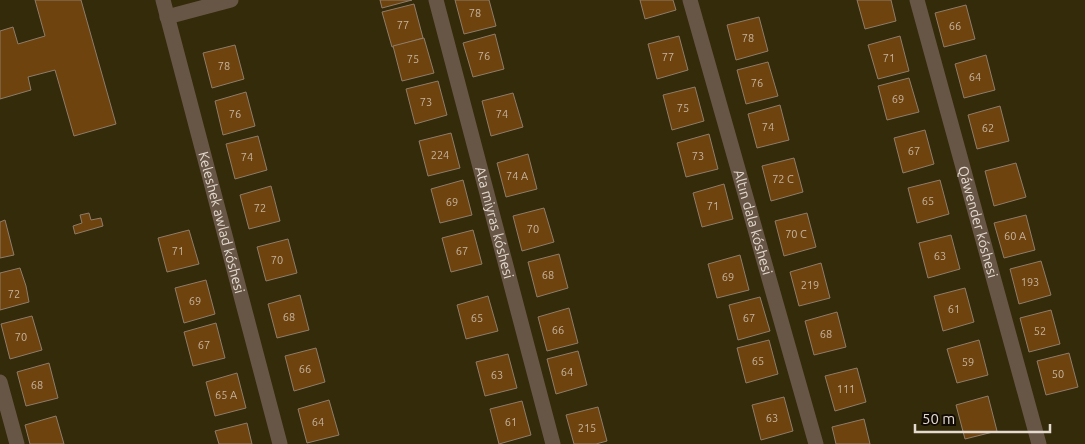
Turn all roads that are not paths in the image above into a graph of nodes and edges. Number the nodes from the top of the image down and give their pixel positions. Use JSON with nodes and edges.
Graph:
{"nodes":[{"id":1,"x":163,"y":0,"type":"edge"},
{"id":2,"x":231,"y":0,"type":"edge"},
{"id":3,"x":436,"y":0,"type":"edge"},
{"id":4,"x":690,"y":0,"type":"edge"},
{"id":5,"x":917,"y":0,"type":"edge"},
{"id":6,"x":167,"y":16,"type":"junction"},
{"id":7,"x":0,"y":382,"type":"edge"},
{"id":8,"x":17,"y":444,"type":"edge"},
{"id":9,"x":280,"y":444,"type":"edge"},
{"id":10,"x":554,"y":444,"type":"edge"},
{"id":11,"x":816,"y":444,"type":"edge"},
{"id":12,"x":1039,"y":444,"type":"edge"}],
"edges":[{"from":1,"to":6,"type":"street","name":"Keleshek awlad kóshesi"},
{"from":2,"to":6,"type":"street"},
{"from":3,"to":10,"type":"street","name":"Ata miyras kóshesi"},
{"from":4,"to":11,"type":"street","name":"Altın dala kóshesi"},
{"from":5,"to":12,"type":"street","name":"Qáwender kóshesi"},
{"from":6,"to":9,"type":"street","name":"Keleshek awlad kóshesi"},
{"from":7,"to":8,"type":"street"}]}
